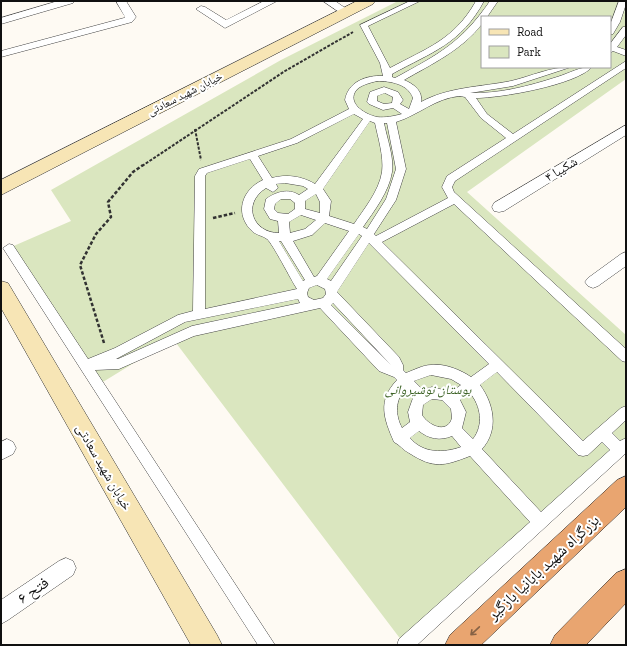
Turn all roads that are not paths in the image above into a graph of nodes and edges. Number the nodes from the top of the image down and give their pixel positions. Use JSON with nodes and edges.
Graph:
{"nodes":[{"id":1,"x":68,"y":1,"type":"edge"},
{"id":2,"x":121,"y":1,"type":"edge"},
{"id":3,"x":272,"y":1,"type":"edge"},
{"id":4,"x":328,"y":1,"type":"edge"},
{"id":5,"x":368,"y":1,"type":"edge"},
{"id":6,"x":416,"y":1,"type":"edge"},
{"id":7,"x":480,"y":1,"type":"edge"},
{"id":8,"x":493,"y":1,"type":"edge"},
{"id":9,"x":623,"y":1,"type":"edge"},
{"id":10,"x":201,"y":9,"type":"dead end"},
{"id":11,"x":346,"y":12,"type":"junction"},
{"id":12,"x":483,"y":16,"type":"edge"},
{"id":13,"x":481,"y":20,"type":"edge"},
{"id":14,"x":1,"y":21,"type":"edge"},
{"id":15,"x":626,"y":29,"type":"edge"},
{"id":16,"x":611,"y":30,"type":"edge"},
{"id":17,"x":611,"y":49,"type":"edge"},
{"id":18,"x":1,"y":54,"type":"edge"},
{"id":19,"x":626,"y":54,"type":"edge"},
{"id":20,"x":626,"y":64,"type":"edge"},
{"id":21,"x":564,"y":68,"type":"edge"},
{"id":22,"x":586,"y":68,"type":"edge"},
{"id":23,"x":388,"y":76,"type":"junction"},
{"id":24,"x":398,"y":80,"type":"junction"},
{"id":25,"x":410,"y":87,"type":"junction"},
{"id":26,"x":449,"y":94,"type":"junction"},
{"id":27,"x":464,"y":94,"type":"junction"},
{"id":28,"x":376,"y":105,"type":"junction"},
{"id":29,"x":395,"y":105,"type":"junction"},
{"id":30,"x":361,"y":114,"type":"junction"},
{"id":31,"x":409,"y":114,"type":"junction"},
{"id":32,"x":385,"y":120,"type":"junction"},
{"id":33,"x":625,"y":131,"type":"edge"},
{"id":34,"x":513,"y":139,"type":"junction"},
{"id":35,"x":252,"y":155,"type":"junction"},
{"id":36,"x":269,"y":182,"type":"junction"},
{"id":37,"x":1,"y":188,"type":"edge"},
{"id":38,"x":317,"y":189,"type":"junction"},
{"id":39,"x":278,"y":196,"type":"junction"},
{"id":40,"x":455,"y":199,"type":"junction"},
{"id":41,"x":299,"y":205,"type":"junction"},
{"id":42,"x":499,"y":207,"type":"dead end"},
{"id":43,"x":283,"y":218,"type":"junction"},
{"id":44,"x":324,"y":219,"type":"junction"},
{"id":45,"x":355,"y":229,"type":"junction"},
{"id":46,"x":270,"y":235,"type":"junction"},
{"id":47,"x":285,"y":238,"type":"junction"},
{"id":48,"x":372,"y":238,"type":"junction"},
{"id":49,"x":9,"y":248,"type":"dead end"},
{"id":50,"x":626,"y":258,"type":"edge"},
{"id":51,"x":593,"y":282,"type":"dead end"},
{"id":52,"x":309,"y":286,"type":"junction"},
{"id":53,"x":1,"y":289,"type":"edge"},
{"id":54,"x":332,"y":292,"type":"junction"},
{"id":55,"x":318,"y":305,"type":"junction"},
{"id":56,"x":199,"y":313,"type":"junction"},
{"id":57,"x":626,"y":357,"type":"edge"},
{"id":58,"x":498,"y":364,"type":"junction"},
{"id":59,"x":85,"y":365,"type":"junction"},
{"id":60,"x":401,"y":376,"type":"junction"},
{"id":61,"x":471,"y":385,"type":"junction"},
{"id":62,"x":421,"y":397,"type":"junction"},
{"id":63,"x":452,"y":399,"type":"junction"},
{"id":64,"x":626,"y":412,"type":"edge"},
{"id":65,"x":419,"y":423,"type":"junction"},
{"id":66,"x":454,"y":429,"type":"junction"},
{"id":67,"x":603,"y":432,"type":"junction"},
{"id":68,"x":399,"y":438,"type":"junction"},
{"id":69,"x":623,"y":447,"type":"edge"},
{"id":70,"x":473,"y":449,"type":"junction"},
{"id":71,"x":626,"y":489,"type":"edge"},
{"id":72,"x":540,"y":522,"type":"junction"},
{"id":73,"x":66,"y":568,"type":"dead end"},
{"id":74,"x":626,"y":583,"type":"edge"},
{"id":75,"x":626,"y":604,"type":"edge"},
{"id":76,"x":1,"y":613,"type":"edge"},
{"id":77,"x":597,"y":613,"type":"junction"},
{"id":78,"x":207,"y":645,"type":"edge"},
{"id":79,"x":267,"y":645,"type":"edge"},
{"id":80,"x":405,"y":645,"type":"edge"},
{"id":81,"x":460,"y":645,"type":"edge"},
{"id":82,"x":565,"y":645,"type":"edge"}],
"edges":[{"from":1,"to":14,"type":"street"},
{"from":2,"to":18,"type":"street"},
{"from":3,"to":10,"type":"street"},
{"from":4,"to":11,"type":"street"},
{"from":5,"to":11,"type":"main road","name":"خیابان شهید سعادتی"},
{"from":6,"to":23,"type":"street"},
{"from":7,"to":23,"type":"street"},
{"from":8,"to":12,"type":"street"},
{"from":9,"to":16,"type":"street"},
{"from":11,"to":37,"type":"main road","name":"خیابان شهید سعادتی"},
{"from":13,"to":24,"type":"street"},
{"from":15,"to":17,"type":"street"},
{"from":17,"to":19,"type":"street"},
{"from":20,"to":34,"type":"street"},
{"from":21,"to":27,"type":"street"},
{"from":22,"to":27,"type":"street"},
{"from":23,"to":24,"type":"street"},
{"from":23,"to":30,"type":"street"},
{"from":24,"to":25,"type":"street"},
{"from":25,"to":26,"type":"street"},
{"from":25,"to":31,"type":"street"},
{"from":26,"to":27,"type":"street"},
{"from":26,"to":31,"type":"street"},
{"from":27,"to":34,"type":"street"},
{"from":28,"to":29,"type":"street"},
{"from":28,"to":29,"type":"street"},
{"from":28,"to":30,"type":"street"},
{"from":29,"to":31,"type":"street"},
{"from":30,"to":32,"type":"street"},
{"from":30,"to":35,"type":"street"},
{"from":30,"to":38,"type":"street"},
{"from":31,"to":32,"type":"street"},
{"from":32,"to":45,"type":"street"},
{"from":32,"to":48,"type":"street"},
{"from":33,"to":42,"type":"street","name":"شکیبا ۴"},
{"from":34,"to":40,"type":"street"},
{"from":35,"to":36,"type":"street"},
{"from":35,"to":56,"type":"street"},
{"from":36,"to":38,"type":"street"},
{"from":36,"to":39,"type":"street"},
{"from":36,"to":46,"type":"street"},
{"from":38,"to":41,"type":"street"},
{"from":38,"to":44,"type":"street"},
{"from":39,"to":41,"type":"street"},
{"from":39,"to":43,"type":"street"},
{"from":40,"to":48,"type":"street"},
{"from":40,"to":57,"type":"street"},
{"from":41,"to":43,"type":"street"},
{"from":41,"to":44,"type":"street"},
{"from":43,"to":47,"type":"street"},
{"from":44,"to":45,"type":"street"},
{"from":44,"to":47,"type":"street"},
{"from":45,"to":48,"type":"street"},
{"from":45,"to":52,"type":"street"},
{"from":46,"to":47,"type":"street"},
{"from":46,"to":52,"type":"street"},
{"from":47,"to":52,"type":"street"},
{"from":48,"to":54,"type":"street"},
{"from":48,"to":58,"type":"street"},
{"from":49,"to":59,"type":"street"},
{"from":50,"to":51,"type":"street"},
{"from":52,"to":54,"type":"street"},
{"from":52,"to":55,"type":"street"},
{"from":52,"to":56,"type":"street"},
{"from":53,"to":78,"type":"main road","name":"خیابان شهید سعادتی"},
{"from":54,"to":55,"type":"street"},
{"from":54,"to":60,"type":"street"},
{"from":55,"to":59,"type":"street"},
{"from":55,"to":60,"type":"street"},
{"from":56,"to":59,"type":"street"},
{"from":58,"to":61,"type":"street"},
{"from":58,"to":67,"type":"street"},
{"from":59,"to":79,"type":"street"},
{"from":60,"to":61,"type":"street"},
{"from":60,"to":62,"type":"street"},
{"from":60,"to":68,"type":"street"},
{"from":61,"to":63,"type":"street"},
{"from":61,"to":70,"type":"street"},
{"from":62,"to":63,"type":"street"},
{"from":62,"to":65,"type":"street"},
{"from":63,"to":66,"type":"street"},
{"from":64,"to":67,"type":"street"},
{"from":65,"to":66,"type":"street"},
{"from":65,"to":68,"type":"street"},
{"from":66,"to":70,"type":"street"},
{"from":67,"to":69,"type":"street"},
{"from":68,"to":70,"type":"street"},
{"from":69,"to":72,"type":"street"},
{"from":70,"to":72,"type":"street"},
{"from":71,"to":81,"type":"highway","name":"بزرگراه شهید بابانیا بازگیر","one_way":true},
{"from":72,"to":80,"type":"street"},
{"from":73,"to":76,"type":"street","name":"فتح ۶"},
{"from":74,"to":77,"type":"highway"},
{"from":75,"to":77,"type":"main road"},
{"from":77,"to":82,"type":"highway"}]}
